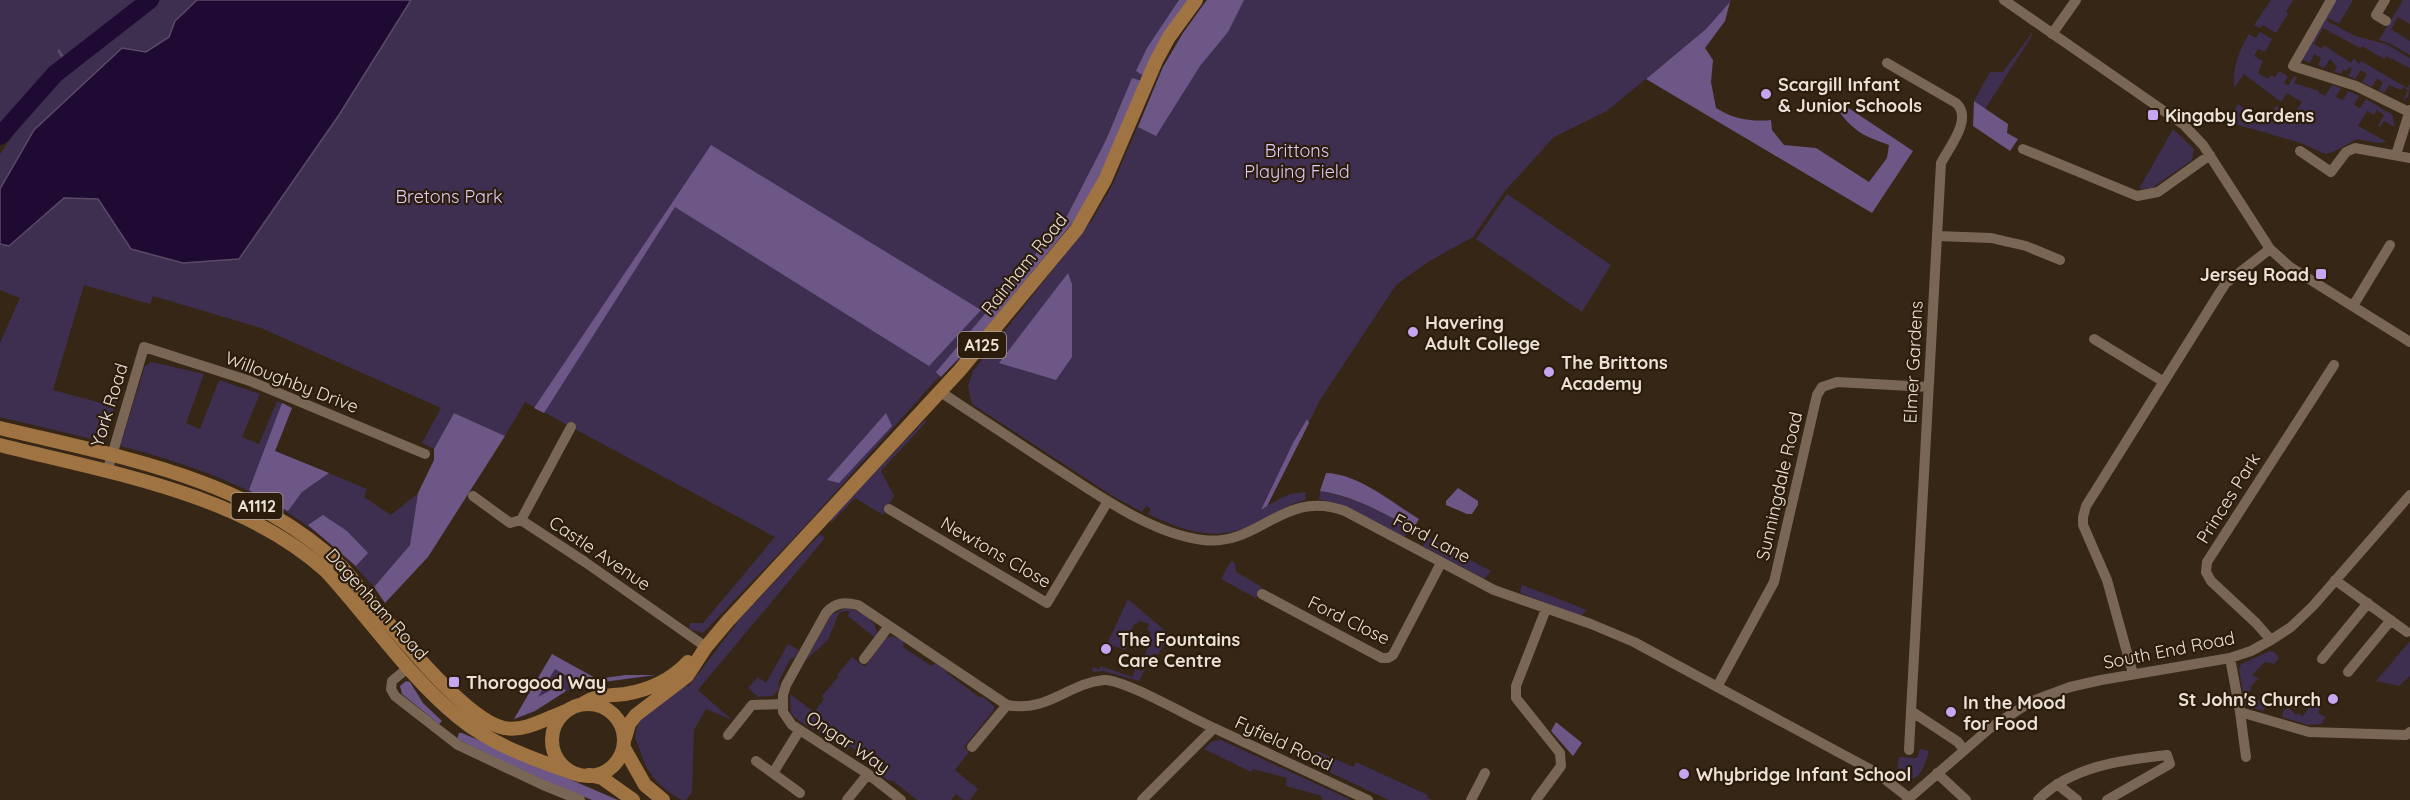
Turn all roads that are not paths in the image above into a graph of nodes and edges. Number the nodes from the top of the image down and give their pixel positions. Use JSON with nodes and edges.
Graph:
{"nodes":[{"id":1,"x":1196,"y":0,"type":"edge"},
{"id":2,"x":2004,"y":0,"type":"edge"},
{"id":3,"x":2076,"y":0,"type":"edge"},
{"id":4,"x":2331,"y":0,"type":"edge"},
{"id":5,"x":2385,"y":0,"type":"edge"},
{"id":6,"x":2386,"y":21,"type":"dead end"},
{"id":7,"x":2052,"y":34,"type":"junction"},
{"id":8,"x":1887,"y":63,"type":"dead end"},
{"id":9,"x":2409,"y":111,"type":"edge"},
{"id":10,"x":2023,"y":149,"type":"dead end"},
{"id":11,"x":2300,"y":151,"type":"dead end"},
{"id":12,"x":2210,"y":155,"type":"junction"},
{"id":13,"x":2396,"y":155,"type":"junction"},
{"id":14,"x":2410,"y":158,"type":"edge"},
{"id":15,"x":1937,"y":236,"type":"junction"},
{"id":16,"x":2390,"y":245,"type":"dead end"},
{"id":17,"x":2270,"y":249,"type":"junction"},
{"id":18,"x":2060,"y":260,"type":"dead end"},
{"id":19,"x":2353,"y":306,"type":"junction"},
{"id":20,"x":2094,"y":339,"type":"dead end"},
{"id":21,"x":2410,"y":342,"type":"edge"},
{"id":22,"x":144,"y":347,"type":"joint"},
{"id":23,"x":2334,"y":365,"type":"dead end"},
{"id":24,"x":2164,"y":382,"type":"junction"},
{"id":25,"x":1928,"y":387,"type":"junction"},
{"id":26,"x":939,"y":392,"type":"junction"},
{"id":27,"x":570,"y":427,"type":"dead end"},
{"id":28,"x":0,"y":428,"type":"edge"},
{"id":29,"x":0,"y":445,"type":"edge"},
{"id":30,"x":425,"y":454,"type":"dead end"},
{"id":31,"x":112,"y":455,"type":"junction"},
{"id":32,"x":107,"y":472,"type":"junction"},
{"id":33,"x":2410,"y":495,"type":"edge"},
{"id":34,"x":473,"y":496,"type":"dead end"},
{"id":35,"x":1108,"y":501,"type":"junction"},
{"id":36,"x":889,"y":509,"type":"dead end"},
{"id":37,"x":521,"y":520,"type":"junction"},
{"id":38,"x":1441,"y":563,"type":"junction"},
{"id":39,"x":2335,"y":580,"type":"junction"},
{"id":40,"x":1262,"y":594,"type":"dead end"},
{"id":41,"x":358,"y":595,"type":"junction"},
{"id":42,"x":2368,"y":603,"type":"junction"},
{"id":43,"x":1546,"y":609,"type":"junction"},
{"id":44,"x":2391,"y":620,"type":"junction"},
{"id":45,"x":889,"y":626,"type":"junction"},
{"id":46,"x":2407,"y":632,"type":"dead end"},
{"id":47,"x":2271,"y":640,"type":"junction"},
{"id":48,"x":706,"y":647,"type":"junction"},
{"id":49,"x":2230,"y":658,"type":"junction"},
{"id":50,"x":864,"y":659,"type":"dead end"},
{"id":51,"x":2322,"y":659,"type":"dead end"},
{"id":52,"x":409,"y":667,"type":"junction"},
{"id":53,"x":2348,"y":672,"type":"dead end"},
{"id":54,"x":2133,"y":674,"type":"junction"},
{"id":55,"x":1717,"y":687,"type":"junction"},
{"id":56,"x":584,"y":703,"type":"junction"},
{"id":57,"x":782,"y":704,"type":"junction"},
{"id":58,"x":1007,"y":705,"type":"junction"},
{"id":59,"x":566,"y":711,"type":"junction"},
{"id":60,"x":1911,"y":711,"type":"junction"},
{"id":61,"x":2240,"y":712,"type":"junction"},
{"id":62,"x":1214,"y":728,"type":"junction"},
{"id":63,"x":799,"y":730,"type":"junction"},
{"id":64,"x":2410,"y":732,"type":"edge"},
{"id":65,"x":728,"y":735,"type":"dead end"},
{"id":66,"x":624,"y":743,"type":"junction"},
{"id":67,"x":972,"y":747,"type":"dead end"},
{"id":68,"x":1909,"y":750,"type":"dead end"},
{"id":69,"x":1964,"y":750,"type":"junction"},
{"id":70,"x":2246,"y":757,"type":"dead end"},
{"id":71,"x":756,"y":761,"type":"dead end"},
{"id":72,"x":573,"y":773,"type":"junction"},
{"id":73,"x":773,"y":773,"type":"junction"},
{"id":74,"x":1485,"y":773,"type":"dead end"},
{"id":75,"x":1937,"y":773,"type":"junction"},
{"id":76,"x":868,"y":774,"type":"junction"},
{"id":77,"x":588,"y":775,"type":"junction"},
{"id":78,"x":2057,"y":784,"type":"junction"},
{"id":79,"x":800,"y":793,"type":"dead end"},
{"id":80,"x":1908,"y":799,"type":"edge"},
{"id":81,"x":580,"y":800,"type":"edge"},
{"id":82,"x":633,"y":800,"type":"edge"},
{"id":83,"x":663,"y":800,"type":"edge"},
{"id":84,"x":847,"y":800,"type":"edge"},
{"id":85,"x":902,"y":800,"type":"edge"},
{"id":86,"x":1142,"y":800,"type":"edge"},
{"id":87,"x":1368,"y":800,"type":"edge"},
{"id":88,"x":1471,"y":800,"type":"edge"},
{"id":89,"x":1536,"y":800,"type":"edge"},
{"id":90,"x":1966,"y":800,"type":"edge"},
{"id":91,"x":2038,"y":800,"type":"edge"},
{"id":92,"x":2077,"y":800,"type":"edge"},
{"id":93,"x":2107,"y":800,"type":"edge"}],
"edges":[{"from":1,"to":26,"type":"main road","name":"Rainham Road","number":"A125"},
{"from":2,"to":7,"type":"street"},
{"from":3,"to":7,"type":"street"},
{"from":4,"to":9,"type":"street"},
{"from":5,"to":6,"type":"street"},
{"from":7,"to":12,"type":"street"},
{"from":8,"to":15,"type":"street","name":"Elmer Gardens"},
{"from":9,"to":13,"type":"street"},
{"from":10,"to":12,"type":"street"},
{"from":11,"to":13,"type":"street"},
{"from":12,"to":17,"type":"street"},
{"from":13,"to":14,"type":"street"},
{"from":15,"to":18,"type":"street"},
{"from":15,"to":25,"type":"street","name":"Elmer Gardens"},
{"from":16,"to":19,"type":"street"},
{"from":17,"to":19,"type":"street"},
{"from":17,"to":24,"type":"street"},
{"from":19,"to":21,"type":"street"},
{"from":20,"to":24,"type":"street"},
{"from":22,"to":30,"type":"street","name":"Willoughby Drive"},
{"from":22,"to":31,"type":"street","name":"York Road"},
{"from":23,"to":47,"type":"street","name":"Princes Park"},
{"from":24,"to":54,"type":"street"},
{"from":25,"to":55,"type":"street","name":"Sunningdale Road"},
{"from":25,"to":60,"type":"street","name":"Elmer Gardens"},
{"from":26,"to":35,"type":"street","name":"Ford Lane"},
{"from":26,"to":48,"type":"main road","name":"Rainham Road","number":"A125"},
{"from":27,"to":37,"type":"street"},
{"from":28,"to":31,"type":"main road","name":"Dagenham Road","number":"A1112"},
{"from":29,"to":32,"type":"main road","name":"Dagenham Road","number":"A1112"},
{"from":31,"to":32,"type":"street","name":"York Road"},
{"from":31,"to":41,"type":"main road","name":"Dagenham Road","number":"A1112"},
{"from":32,"to":41,"type":"main road","name":"Dagenham Road","number":"A1112"},
{"from":33,"to":39,"type":"street","name":"South End Road"},
{"from":34,"to":37,"type":"street","name":"Castle Avenue"},
{"from":35,"to":36,"type":"street","name":"Newtons Close"},
{"from":35,"to":38,"type":"street","name":"Ford Lane"},
{"from":37,"to":48,"type":"street","name":"Castle Avenue"},
{"from":38,"to":40,"type":"street","name":"Ford Close"},
{"from":38,"to":43,"type":"street","name":"Ford Lane"},
{"from":39,"to":42,"type":"street"},
{"from":39,"to":47,"type":"street","name":"South End Road"},
{"from":41,"to":52,"type":"main road","name":"Dagenham Road","number":"A1112"},
{"from":41,"to":59,"type":"main road","name":"Dagenham Road","number":"A1112"},
{"from":42,"to":44,"type":"street"},
{"from":42,"to":51,"type":"street"},
{"from":43,"to":55,"type":"street","name":"Ford Lane"},
{"from":43,"to":89,"type":"street"},
{"from":44,"to":46,"type":"street"},
{"from":44,"to":53,"type":"street"},
{"from":45,"to":50,"type":"street"},
{"from":45,"to":57,"type":"street"},
{"from":45,"to":58,"type":"street"},
{"from":47,"to":49,"type":"street","name":"South End Road"},
{"from":48,"to":56,"type":"main road","name":"Rainham Road","number":"A125"},
{"from":48,"to":66,"type":"main road","name":"Rainham Road","number":"A125"},
{"from":49,"to":54,"type":"street","name":"South End Road"},
{"from":49,"to":61,"type":"street"},
{"from":52,"to":72,"type":"main road","name":"Dagenham Road","number":"A1112"},
{"from":52,"to":81,"type":"street"},
{"from":54,"to":69,"type":"street","name":"South End Road"},
{"from":55,"to":80,"type":"street","name":"Ford Lane"},
{"from":56,"to":59,"type":"main road"},
{"from":56,"to":66,"type":"main road"},
{"from":57,"to":63,"type":"street","name":"Ongar Way"},
{"from":57,"to":65,"type":"street"},
{"from":58,"to":62,"type":"street"},
{"from":58,"to":67,"type":"street"},
{"from":59,"to":72,"type":"main road"},
{"from":60,"to":68,"type":"street","name":"Elmer Gardens"},
{"from":60,"to":69,"type":"street"},
{"from":61,"to":64,"type":"street"},
{"from":61,"to":70,"type":"street"},
{"from":62,"to":86,"type":"street","name":"Fyfield Road"},
{"from":62,"to":87,"type":"street","name":"Fyfield Road"},
{"from":63,"to":73,"type":"street"},
{"from":63,"to":76,"type":"street","name":"Ongar Way"},
{"from":66,"to":77,"type":"main road"},
{"from":66,"to":83,"type":"main road"},
{"from":69,"to":75,"type":"street","name":"South End Road"},
{"from":71,"to":73,"type":"street"},
{"from":72,"to":77,"type":"main road"},
{"from":73,"to":79,"type":"street"},
{"from":74,"to":88,"type":"street"},
{"from":75,"to":80,"type":"street","name":"South End Road"},
{"from":75,"to":90,"type":"street"},
{"from":76,"to":84,"type":"street"},
{"from":76,"to":85,"type":"street","name":"Ongar Way"},
{"from":77,"to":82,"type":"main road"},
{"from":78,"to":91,"type":"street"},
{"from":78,"to":92,"type":"street"},
{"from":78,"to":93,"type":"street"}]}
